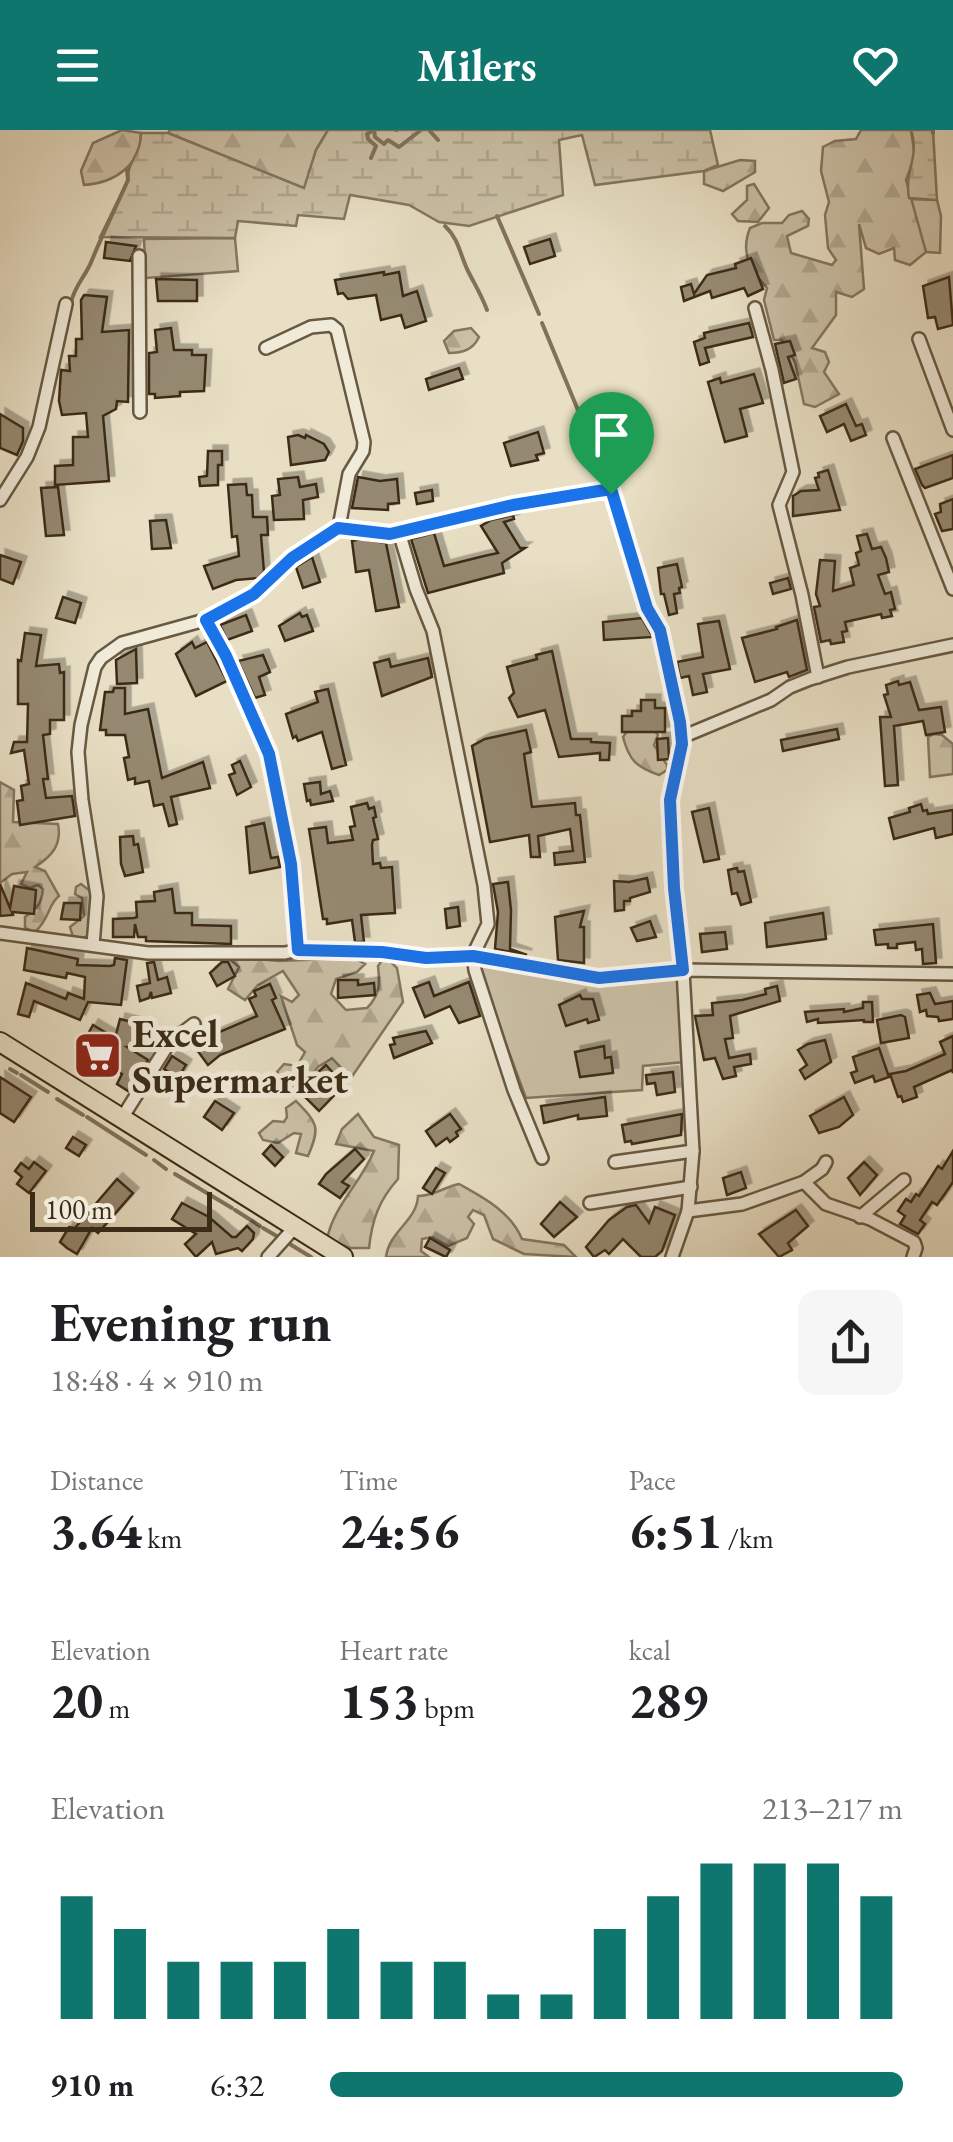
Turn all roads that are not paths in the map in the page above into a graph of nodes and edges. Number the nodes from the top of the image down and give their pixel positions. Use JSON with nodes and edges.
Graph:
{"nodes":[{"id":1,"x":138,"y":256,"type":"dead end"},
{"id":2,"x":66,"y":304,"type":"dead end"},
{"id":3,"x":754,"y":308,"type":"dead end"},
{"id":4,"x":919,"y":339,"type":"dead end"},
{"id":5,"x":266,"y":348,"type":"dead end"},
{"id":6,"x":140,"y":412,"type":"dead end"},
{"id":7,"x":953,"y":430,"type":"edge"},
{"id":8,"x":893,"y":438,"type":"dead end"},
{"id":9,"x":0,"y":500,"type":"edge"},
{"id":10,"x":338,"y":528,"type":"junction"},
{"id":11,"x":399,"y":532,"type":"junction"},
{"id":12,"x":953,"y":589,"type":"edge"},
{"id":13,"x":206,"y":620,"type":"junction"},
{"id":14,"x":953,"y":645,"type":"edge"},
{"id":15,"x":818,"y":677,"type":"junction"},
{"id":16,"x":682,"y":738,"type":"junction"},
{"id":17,"x":0,"y":933,"type":"edge"},
{"id":18,"x":92,"y":944,"type":"junction"},
{"id":19,"x":298,"y":950,"type":"junction"},
{"id":20,"x":473,"y":956,"type":"junction"},
{"id":21,"x":683,"y":970,"type":"junction"},
{"id":22,"x":953,"y":974,"type":"edge"},
{"id":23,"x":194,"y":1024,"type":"dead end"},
{"id":24,"x":0,"y":1042,"type":"edge"},
{"id":25,"x":122,"y":1118,"type":"junction"},
{"id":26,"x":693,"y":1151,"type":"junction"},
{"id":27,"x":542,"y":1158,"type":"dead end"},
{"id":28,"x":615,"y":1162,"type":"dead end"},
{"id":29,"x":826,"y":1162,"type":"dead end"},
{"id":30,"x":904,"y":1180,"type":"dead end"},
{"id":31,"x":804,"y":1182,"type":"junction"},
{"id":32,"x":690,"y":1187,"type":"junction"},
{"id":33,"x":590,"y":1203,"type":"dead end"},
{"id":34,"x":688,"y":1211,"type":"junction"},
{"id":35,"x":860,"y":1216,"type":"junction"},
{"id":36,"x":295,"y":1227,"type":"junction"},
{"id":37,"x":268,"y":1257,"type":"edge"},
{"id":38,"x":343,"y":1257,"type":"edge"},
{"id":39,"x":672,"y":1257,"type":"edge"},
{"id":40,"x":913,"y":1257,"type":"edge"}],
"edges":[{"from":1,"to":6,"type":"street"},
{"from":2,"to":9,"type":"street"},
{"from":3,"to":15,"type":"street"},
{"from":4,"to":7,"type":"street"},
{"from":5,"to":10,"type":"street"},
{"from":8,"to":12,"type":"street"},
{"from":10,"to":11,"type":"street"},
{"from":10,"to":13,"type":"street"},
{"from":11,"to":16,"type":"street"},
{"from":11,"to":20,"type":"street"},
{"from":13,"to":18,"type":"street"},
{"from":13,"to":19,"type":"street"},
{"from":14,"to":15,"type":"street"},
{"from":15,"to":16,"type":"street"},
{"from":16,"to":21,"type":"street"},
{"from":17,"to":18,"type":"street"},
{"from":18,"to":19,"type":"street"},
{"from":19,"to":20,"type":"street"},
{"from":20,"to":21,"type":"street"},
{"from":20,"to":27,"type":"street"},
{"from":21,"to":22,"type":"street"},
{"from":21,"to":26,"type":"street"},
{"from":23,"to":25,"type":"street"},
{"from":24,"to":25,"type":"main road"},
{"from":25,"to":36,"type":"main road"},
{"from":26,"to":28,"type":"street"},
{"from":26,"to":32,"type":"street"},
{"from":29,"to":31,"type":"street"},
{"from":30,"to":35,"type":"street"},
{"from":31,"to":34,"type":"street"},
{"from":31,"to":35,"type":"street"},
{"from":32,"to":33,"type":"street"},
{"from":32,"to":34,"type":"street"},
{"from":34,"to":39,"type":"street"},
{"from":35,"to":40,"type":"street"},
{"from":36,"to":37,"type":"street"},
{"from":36,"to":38,"type":"main road"}]}
